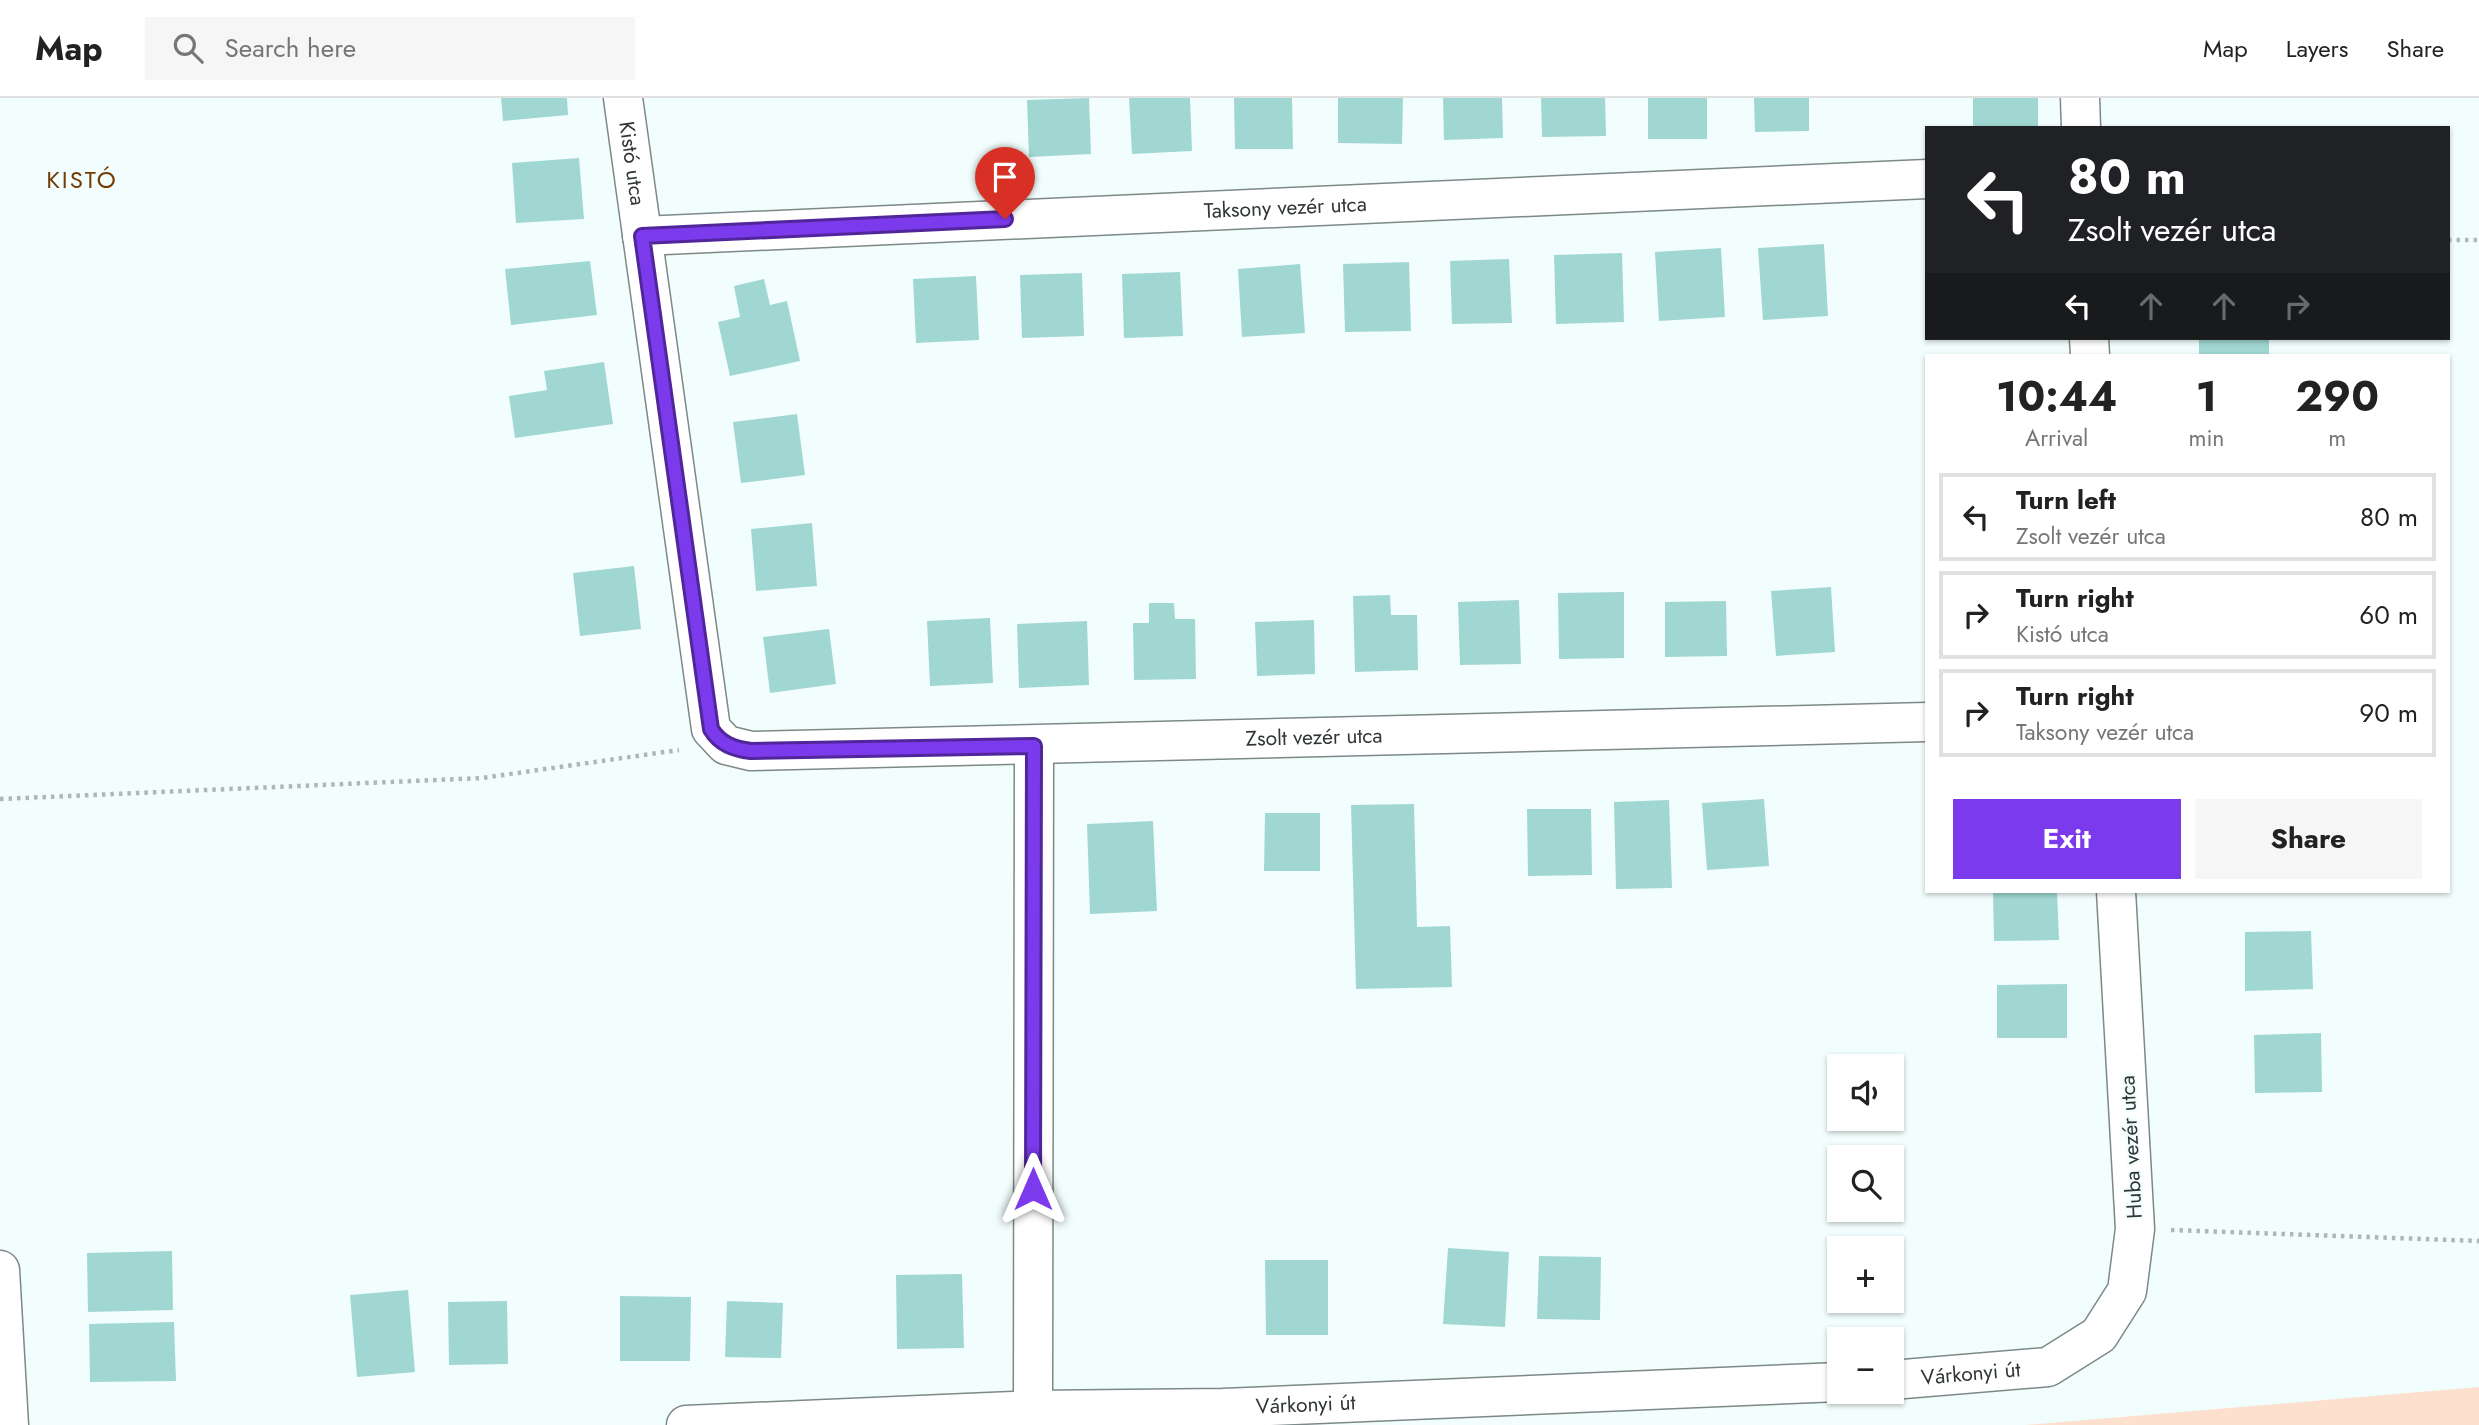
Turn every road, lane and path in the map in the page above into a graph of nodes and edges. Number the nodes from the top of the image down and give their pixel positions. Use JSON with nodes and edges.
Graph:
{"nodes":[{"id":1,"x":623,"y":98,"type":"edge"},
{"id":2,"x":2080,"y":98,"type":"edge"},
{"id":3,"x":2081,"y":126,"type":"edge"},
{"id":4,"x":1925,"y":179,"type":"edge"},
{"id":5,"x":642,"y":236,"type":"junction"},
{"id":6,"x":2450,"y":240,"type":"edge"},
{"id":7,"x":2479,"y":240,"type":"edge"},
{"id":8,"x":1925,"y":722,"type":"edge"},
{"id":9,"x":698,"y":739,"type":"junction"},
{"id":10,"x":1034,"y":746,"type":"junction"},
{"id":11,"x":0,"y":799,"type":"edge"},
{"id":12,"x":2116,"y":893,"type":"edge"},
{"id":13,"x":2135,"y":1228,"type":"junction"},
{"id":14,"x":2479,"y":1241,"type":"edge"},
{"id":15,"x":0,"y":1270,"type":"edge"},
{"id":16,"x":2049,"y":1367,"type":"joint"},
{"id":17,"x":1904,"y":1379,"type":"edge"},
{"id":18,"x":1827,"y":1383,"type":"edge"},
{"id":19,"x":1033,"y":1410,"type":"junction"},
{"id":20,"x":9,"y":1425,"type":"edge"},
{"id":21,"x":686,"y":1425,"type":"edge"}],
"edges":[{"from":1,"to":5,"type":"street","name":"Kistó utca"},
{"from":2,"to":3,"type":"street"},
{"from":4,"to":5,"type":"street","name":"Taksony vezér utca"},
{"from":5,"to":9,"type":"street","name":"Kistó utca"},
{"from":6,"to":7,"type":"path"},
{"from":8,"to":10,"type":"street","name":"Zsolt vezér utca"},
{"from":9,"to":10,"type":"street","name":"Zsolt vezér utca"},
{"from":9,"to":11,"type":"path"},
{"from":10,"to":19,"type":"street"},
{"from":12,"to":13,"type":"street","name":"Huba vezér utca"},
{"from":13,"to":14,"type":"path"},
{"from":13,"to":16,"type":"street","name":"Huba vezér utca"},
{"from":15,"to":20,"type":"street"},
{"from":16,"to":17,"type":"street","name":"Várkonyi út"},
{"from":18,"to":19,"type":"street","name":"Várkonyi út"},
{"from":19,"to":21,"type":"street","name":"Várkonyi út"}]}
